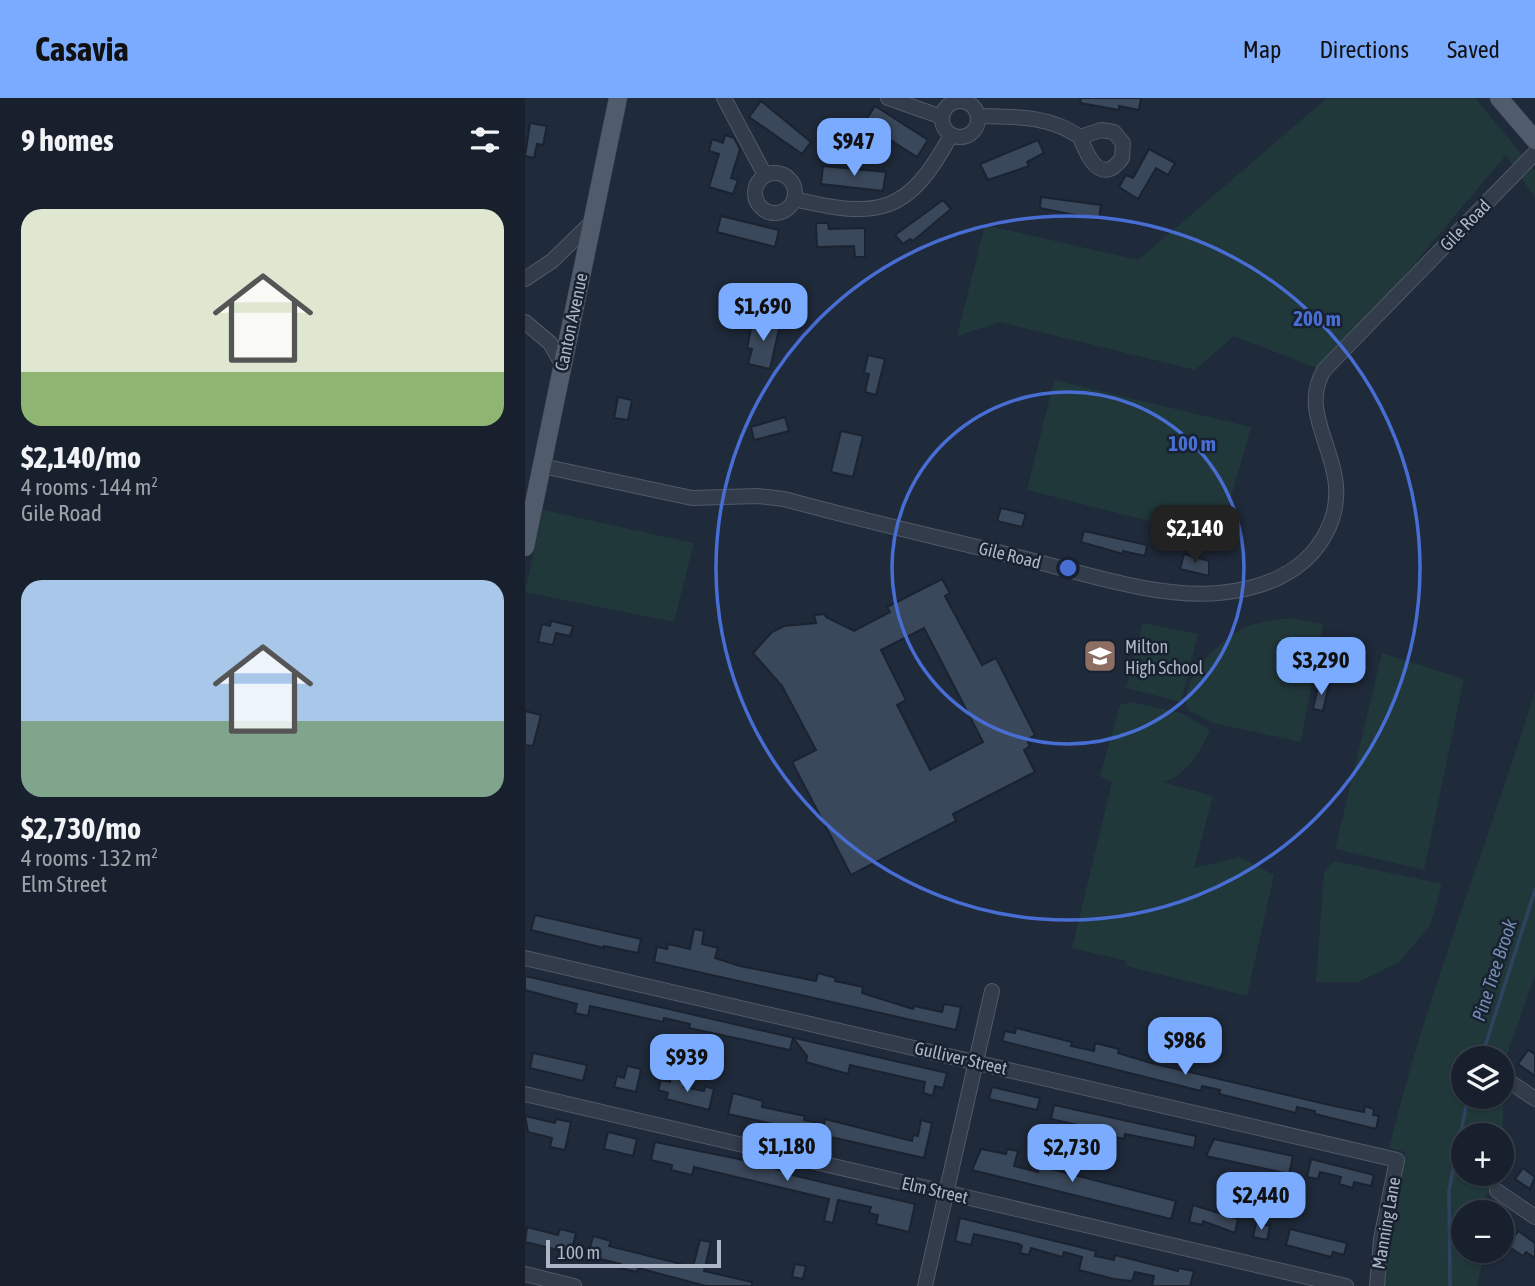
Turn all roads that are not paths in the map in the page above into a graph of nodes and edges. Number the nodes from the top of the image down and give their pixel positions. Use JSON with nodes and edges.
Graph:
{"nodes":[{"id":1,"x":618,"y":98,"type":"edge"},
{"id":2,"x":724,"y":98,"type":"edge"},
{"id":3,"x":888,"y":98,"type":"edge"},
{"id":4,"x":1499,"y":98,"type":"edge"},
{"id":5,"x":974,"y":106,"type":"edge"},
{"id":6,"x":942,"y":117,"type":"junction"},
{"id":7,"x":951,"y":135,"type":"junction"},
{"id":8,"x":1080,"y":136,"type":"dead end"},
{"id":9,"x":1535,"y":140,"type":"edge"},
{"id":10,"x":1535,"y":153,"type":"edge"},
{"id":11,"x":765,"y":175,"type":"junction"},
{"id":12,"x":794,"y":199,"type":"junction"},
{"id":13,"x":591,"y":222,"type":"junction"},
{"id":14,"x":525,"y":279,"type":"edge"},
{"id":15,"x":525,"y":322,"type":"edge"},
{"id":16,"x":562,"y":364,"type":"junction"},
{"id":17,"x":543,"y":466,"type":"junction"},
{"id":18,"x":525,"y":547,"type":"edge"},
{"id":19,"x":525,"y":958,"type":"edge"},
{"id":20,"x":992,"y":991,"type":"dead end"},
{"id":21,"x":976,"y":1061,"type":"junction"},
{"id":22,"x":1514,"y":1085,"type":"edge"},
{"id":23,"x":525,"y":1094,"type":"edge"},
{"id":24,"x":1535,"y":1099,"type":"edge"},
{"id":25,"x":1397,"y":1160,"type":"joint"},
{"id":26,"x":1497,"y":1191,"type":"dead end"},
{"id":27,"x":946,"y":1192,"type":"junction"},
{"id":28,"x":1535,"y":1217,"type":"edge"},
{"id":29,"x":525,"y":1275,"type":"edge"},
{"id":30,"x":574,"y":1286,"type":"edge"},
{"id":31,"x":925,"y":1286,"type":"edge"},
{"id":32,"x":1346,"y":1286,"type":"edge"},
{"id":33,"x":1377,"y":1286,"type":"edge"}],
"edges":[{"from":1,"to":13,"type":"main road","name":"Canton Avenue"},
{"from":2,"to":11,"type":"street"},
{"from":3,"to":6,"type":"street"},
{"from":4,"to":9,"type":"main road"},
{"from":5,"to":6,"type":"street"},
{"from":5,"to":7,"type":"street"},
{"from":5,"to":8,"type":"street"},
{"from":6,"to":7,"type":"street"},
{"from":7,"to":12,"type":"street"},
{"from":10,"to":17,"type":"street","name":"Gile Road"},
{"from":11,"to":12,"type":"street"},
{"from":11,"to":12,"type":"street"},
{"from":13,"to":14,"type":"street"},
{"from":13,"to":16,"type":"main road","name":"Canton Avenue"},
{"from":15,"to":16,"type":"street"},
{"from":16,"to":17,"type":"main road","name":"Canton Avenue"},
{"from":17,"to":18,"type":"main road","name":"Canton Avenue"},
{"from":19,"to":21,"type":"street","name":"Gulliver Street"},
{"from":20,"to":21,"type":"street"},
{"from":21,"to":25,"type":"street","name":"Gulliver Street"},
{"from":21,"to":27,"type":"street"},
{"from":22,"to":24,"type":"street"},
{"from":23,"to":27,"type":"street","name":"Elm Street"},
{"from":25,"to":33,"type":"street","name":"Manning Lane"},
{"from":26,"to":28,"type":"street"},
{"from":27,"to":31,"type":"street"},
{"from":27,"to":32,"type":"street","name":"Elm Street"},
{"from":29,"to":30,"type":"street"}]}
